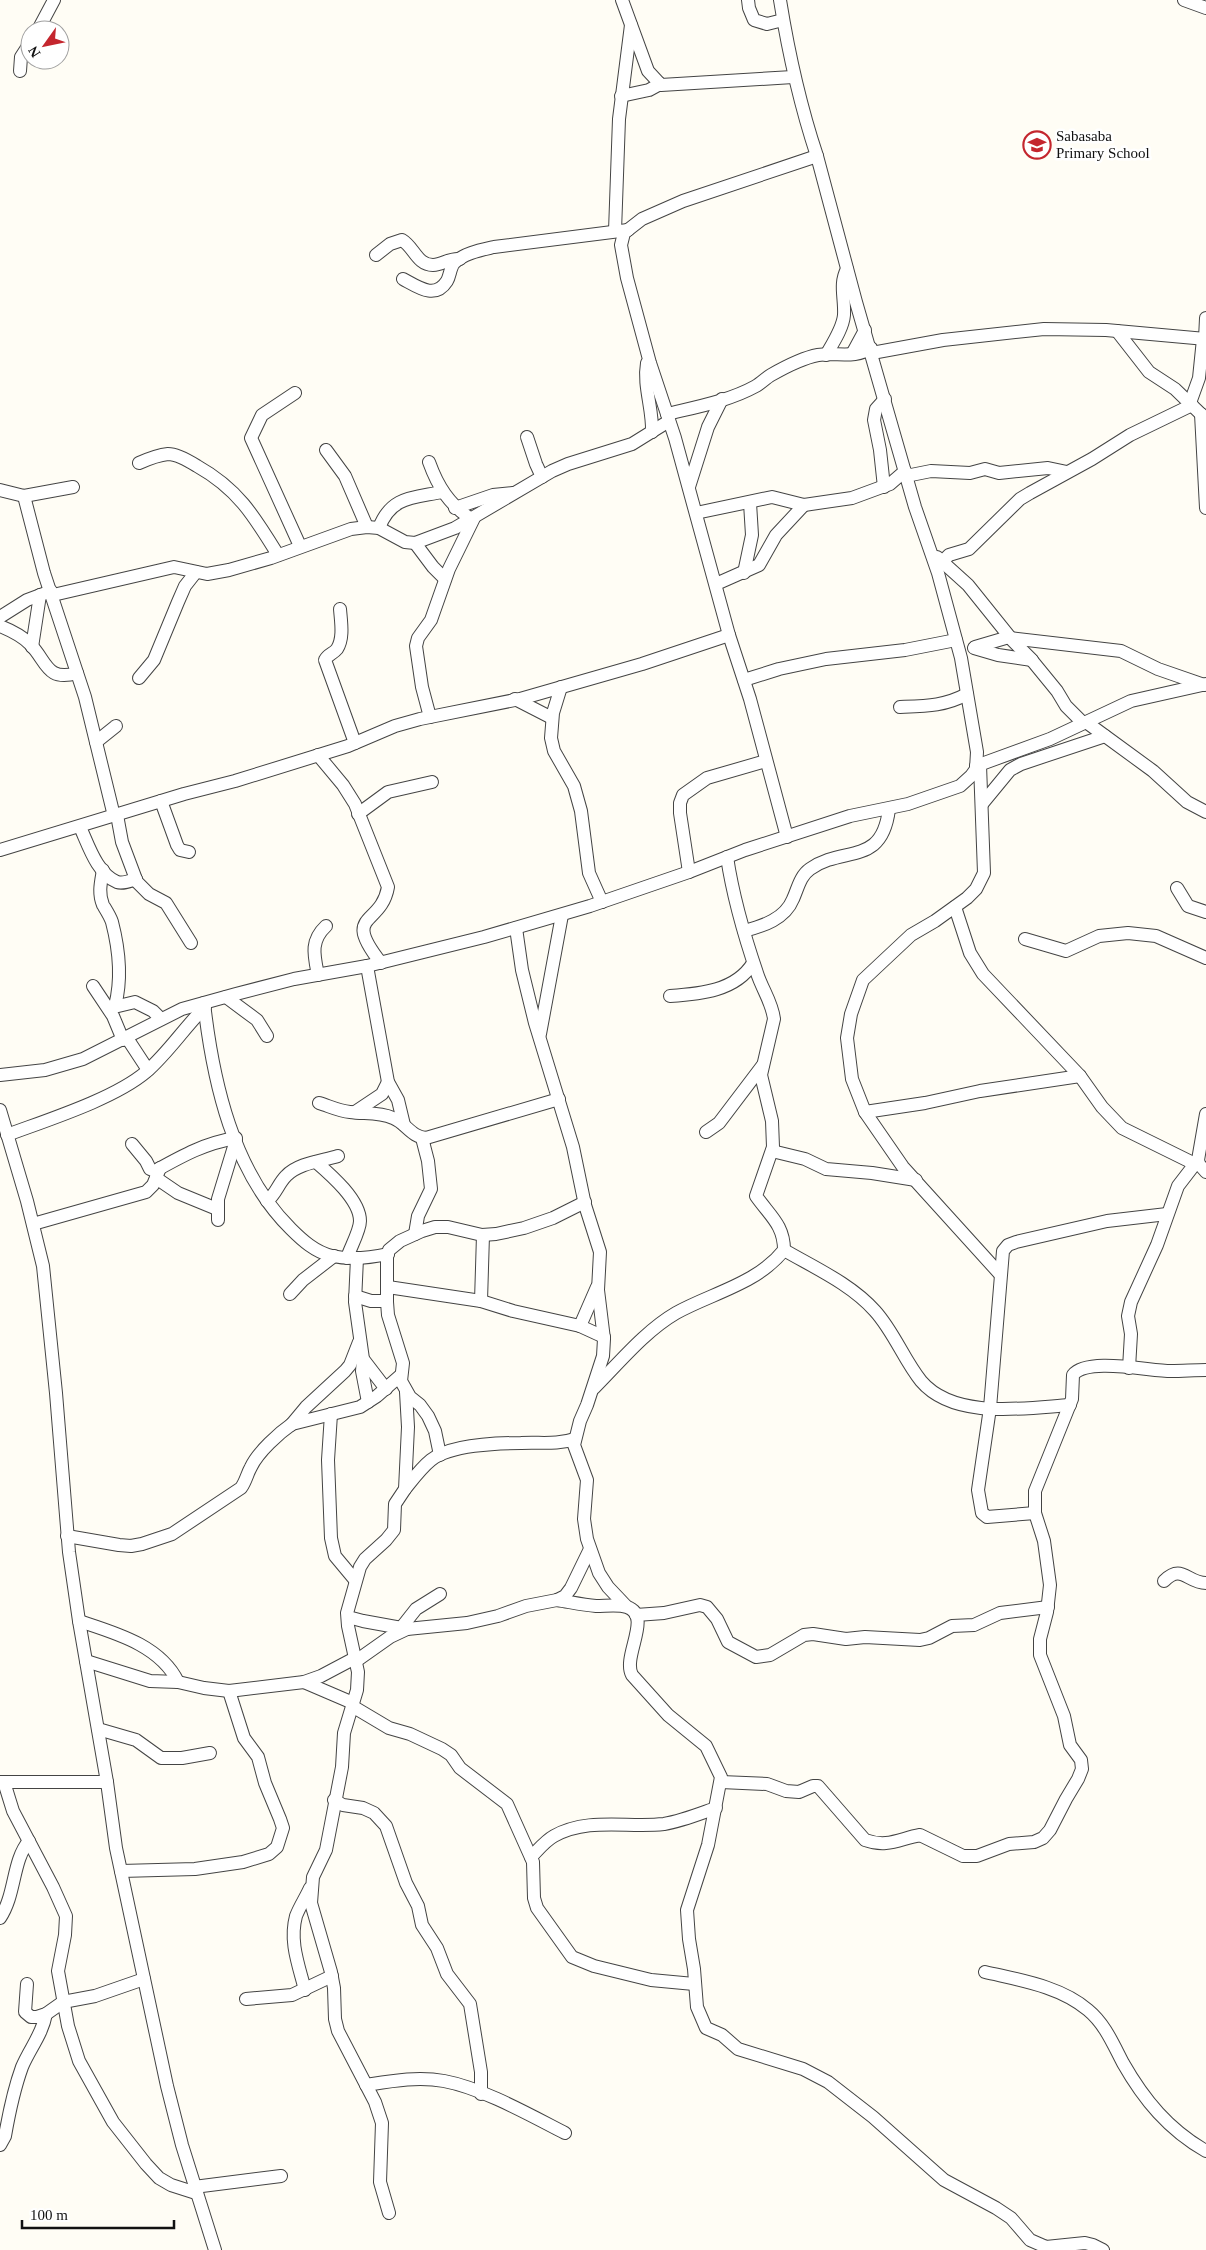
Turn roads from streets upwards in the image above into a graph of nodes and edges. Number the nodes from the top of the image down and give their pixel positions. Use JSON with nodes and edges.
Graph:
{"nodes":[{"id":1,"x":54,"y":0,"type":"edge"},
{"id":2,"x":622,"y":0,"type":"edge"},
{"id":3,"x":748,"y":0,"type":"edge"},
{"id":4,"x":780,"y":0,"type":"edge"},
{"id":5,"x":1184,"y":0,"type":"edge"},
{"id":6,"x":1206,"y":8,"type":"edge"},
{"id":7,"x":43,"y":20,"type":"edge"},
{"id":8,"x":783,"y":20,"type":"junction"},
{"id":9,"x":631,"y":23,"type":"junction"},
{"id":10,"x":793,"y":77,"type":"junction"},
{"id":11,"x":660,"y":84,"type":"junction"},
{"id":12,"x":621,"y":96,"type":"junction"},
{"id":13,"x":817,"y":156,"type":"junction"},
{"id":14,"x":621,"y":230,"type":"junction"},
{"id":15,"x":376,"y":255,"type":"dead end"},
{"id":16,"x":460,"y":259,"type":"junction"},
{"id":17,"x":847,"y":269,"type":"junction"},
{"id":18,"x":403,"y":279,"type":"dead end"},
{"id":19,"x":1206,"y":318,"type":"edge"},
{"id":20,"x":865,"y":330,"type":"junction"},
{"id":21,"x":1117,"y":330,"type":"junction"},
{"id":22,"x":1204,"y":339,"type":"edge"},
{"id":23,"x":871,"y":351,"type":"junction"},
{"id":24,"x":852,"y":354,"type":"junction"},
{"id":25,"x":648,"y":355,"type":"junction"},
{"id":26,"x":826,"y":355,"type":"junction"},
{"id":27,"x":295,"y":393,"type":"dead end"},
{"id":28,"x":722,"y":399,"type":"junction"},
{"id":29,"x":885,"y":399,"type":"junction"},
{"id":30,"x":1191,"y":404,"type":"junction"},
{"id":31,"x":668,"y":417,"type":"junction"},
{"id":32,"x":1204,"y":417,"type":"edge"},
{"id":33,"x":652,"y":432,"type":"junction"},
{"id":34,"x":527,"y":437,"type":"dead end"},
{"id":35,"x":326,"y":450,"type":"dead end"},
{"id":36,"x":429,"y":462,"type":"dead end"},
{"id":37,"x":139,"y":463,"type":"dead end"},
{"id":38,"x":1067,"y":472,"type":"junction"},
{"id":39,"x":906,"y":474,"type":"junction"},
{"id":40,"x":542,"y":477,"type":"junction"},
{"id":41,"x":73,"y":486,"type":"dead end"},
{"id":42,"x":884,"y":487,"type":"junction"},
{"id":43,"x":689,"y":488,"type":"junction"},
{"id":44,"x":0,"y":490,"type":"edge"},
{"id":45,"x":442,"y":492,"type":"junction"},
{"id":46,"x":514,"y":493,"type":"junction"},
{"id":47,"x":24,"y":496,"type":"junction"},
{"id":48,"x":750,"y":503,"type":"junction"},
{"id":49,"x":804,"y":505,"type":"junction"},
{"id":50,"x":455,"y":508,"type":"junction"},
{"id":51,"x":1206,"y":508,"type":"edge"},
{"id":52,"x":696,"y":513,"type":"junction"},
{"id":53,"x":472,"y":519,"type":"junction"},
{"id":54,"x":373,"y":527,"type":"junction"},
{"id":55,"x":415,"y":543,"type":"junction"},
{"id":56,"x":300,"y":546,"type":"junction"},
{"id":57,"x":931,"y":552,"type":"junction"},
{"id":58,"x":278,"y":555,"type":"junction"},
{"id":59,"x":942,"y":562,"type":"junction"},
{"id":60,"x":196,"y":572,"type":"junction"},
{"id":61,"x":744,"y":573,"type":"junction"},
{"id":62,"x":445,"y":579,"type":"junction"},
{"id":63,"x":716,"y":584,"type":"junction"},
{"id":64,"x":48,"y":594,"type":"junction"},
{"id":65,"x":340,"y":609,"type":"dead end"},
{"id":66,"x":0,"y":617,"type":"edge"},
{"id":67,"x":0,"y":626,"type":"edge"},
{"id":68,"x":729,"y":635,"type":"junction"},
{"id":69,"x":1009,"y":637,"type":"junction"},
{"id":70,"x":957,"y":644,"type":"junction"},
{"id":71,"x":32,"y":647,"type":"junction"},
{"id":72,"x":974,"y":648,"type":"junction"},
{"id":73,"x":1032,"y":660,"type":"junction"},
{"id":74,"x":77,"y":673,"type":"junction"},
{"id":75,"x":138,"y":678,"type":"dead end"},
{"id":76,"x":744,"y":680,"type":"junction"},
{"id":77,"x":1205,"y":684,"type":"edge"},
{"id":78,"x":561,"y":687,"type":"junction"},
{"id":79,"x":968,"y":694,"type":"junction"},
{"id":80,"x":515,"y":700,"type":"junction"},
{"id":81,"x":900,"y":707,"type":"dead end"},
{"id":82,"x":430,"y":717,"type":"junction"},
{"id":83,"x":552,"y":718,"type":"junction"},
{"id":84,"x":1085,"y":723,"type":"junction"},
{"id":85,"x":116,"y":726,"type":"dead end"},
{"id":86,"x":1105,"y":736,"type":"junction"},
{"id":87,"x":96,"y":742,"type":"junction"},
{"id":88,"x":355,"y":743,"type":"junction"},
{"id":89,"x":318,"y":755,"type":"junction"},
{"id":90,"x":766,"y":761,"type":"junction"},
{"id":91,"x":978,"y":765,"type":"junction"},
{"id":92,"x":432,"y":782,"type":"dead end"},
{"id":93,"x":161,"y":802,"type":"junction"},
{"id":94,"x":982,"y":804,"type":"junction"},
{"id":95,"x":889,"y":809,"type":"junction"},
{"id":96,"x":1206,"y":812,"type":"edge"},
{"id":97,"x":358,"y":814,"type":"junction"},
{"id":98,"x":116,"y":816,"type":"junction"},
{"id":99,"x":80,"y":827,"type":"junction"},
{"id":100,"x":787,"y":837,"type":"junction"},
{"id":101,"x":0,"y":850,"type":"edge"},
{"id":102,"x":190,"y":852,"type":"dead end"},
{"id":103,"x":727,"y":857,"type":"junction"},
{"id":104,"x":103,"y":870,"type":"junction"},
{"id":105,"x":689,"y":872,"type":"junction"},
{"id":106,"x":136,"y":880,"type":"junction"},
{"id":107,"x":1177,"y":888,"type":"dead end"},
{"id":108,"x":602,"y":902,"type":"junction"},
{"id":109,"x":955,"y":907,"type":"junction"},
{"id":110,"x":1206,"y":912,"type":"edge"},
{"id":111,"x":562,"y":915,"type":"junction"},
{"id":112,"x":326,"y":926,"type":"dead end"},
{"id":113,"x":516,"y":928,"type":"junction"},
{"id":114,"x":744,"y":932,"type":"junction"},
{"id":115,"x":1025,"y":939,"type":"dead end"},
{"id":116,"x":191,"y":943,"type":"dead end"},
{"id":117,"x":1206,"y":958,"type":"edge"},
{"id":118,"x":381,"y":963,"type":"junction"},
{"id":119,"x":753,"y":963,"type":"junction"},
{"id":120,"x":367,"y":966,"type":"junction"},
{"id":121,"x":318,"y":975,"type":"junction"},
{"id":122,"x":93,"y":986,"type":"dead end"},
{"id":123,"x":670,"y":996,"type":"dead end"},
{"id":124,"x":226,"y":997,"type":"junction"},
{"id":125,"x":204,"y":1005,"type":"junction"},
{"id":126,"x":112,"y":1007,"type":"junction"},
{"id":127,"x":161,"y":1019,"type":"junction"},
{"id":128,"x":267,"y":1036,"type":"dead end"},
{"id":129,"x":539,"y":1037,"type":"junction"},
{"id":130,"x":125,"y":1039,"type":"junction"},
{"id":131,"x":763,"y":1065,"type":"junction"},
{"id":132,"x":148,"y":1070,"type":"junction"},
{"id":133,"x":0,"y":1075,"type":"edge"},
{"id":134,"x":1080,"y":1076,"type":"junction"},
{"id":135,"x":388,"y":1082,"type":"junction"},
{"id":136,"x":559,"y":1099,"type":"junction"},
{"id":137,"x":319,"y":1103,"type":"dead end"},
{"id":138,"x":0,"y":1110,"type":"edge"},
{"id":139,"x":355,"y":1112,"type":"junction"},
{"id":140,"x":865,"y":1112,"type":"junction"},
{"id":141,"x":1206,"y":1114,"type":"edge"},
{"id":142,"x":404,"y":1125,"type":"junction"},
{"id":143,"x":706,"y":1132,"type":"dead end"},
{"id":144,"x":7,"y":1135,"type":"junction"},
{"id":145,"x":422,"y":1138,"type":"junction"},
{"id":146,"x":236,"y":1139,"type":"junction"},
{"id":147,"x":132,"y":1144,"type":"dead end"},
{"id":148,"x":772,"y":1151,"type":"junction"},
{"id":149,"x":338,"y":1156,"type":"dead end"},
{"id":150,"x":316,"y":1162,"type":"junction"},
{"id":151,"x":1197,"y":1162,"type":"junction"},
{"id":152,"x":1206,"y":1172,"type":"edge"},
{"id":153,"x":158,"y":1173,"type":"junction"},
{"id":154,"x":1206,"y":1177,"type":"edge"},
{"id":155,"x":1184,"y":1178,"type":"junction"},
{"id":156,"x":916,"y":1180,"type":"junction"},
{"id":157,"x":267,"y":1201,"type":"junction"},
{"id":158,"x":585,"y":1202,"type":"junction"},
{"id":159,"x":1167,"y":1214,"type":"junction"},
{"id":160,"x":33,"y":1224,"type":"junction"},
{"id":161,"x":415,"y":1234,"type":"junction"},
{"id":162,"x":484,"y":1235,"type":"junction"},
{"id":163,"x":784,"y":1250,"type":"junction"},
{"id":164,"x":388,"y":1254,"type":"junction"},
{"id":165,"x":346,"y":1258,"type":"junction"},
{"id":166,"x":999,"y":1273,"type":"junction"},
{"id":167,"x":599,"y":1282,"type":"junction"},
{"id":168,"x":388,"y":1286,"type":"junction"},
{"id":169,"x":290,"y":1294,"type":"dead end"},
{"id":170,"x":355,"y":1296,"type":"junction"},
{"id":171,"x":387,"y":1301,"type":"junction"},
{"id":172,"x":480,"y":1301,"type":"junction"},
{"id":173,"x":580,"y":1326,"type":"junction"},
{"id":174,"x":604,"y":1338,"type":"junction"},
{"id":175,"x":359,"y":1342,"type":"junction"},
{"id":176,"x":363,"y":1359,"type":"junction"},
{"id":177,"x":1129,"y":1368,"type":"junction"},
{"id":178,"x":1206,"y":1370,"type":"edge"},
{"id":179,"x":401,"y":1375,"type":"junction"},
{"id":180,"x":386,"y":1389,"type":"junction"},
{"id":181,"x":592,"y":1390,"type":"junction"},
{"id":182,"x":406,"y":1392,"type":"junction"},
{"id":183,"x":368,"y":1402,"type":"junction"},
{"id":184,"x":1070,"y":1405,"type":"junction"},
{"id":185,"x":990,"y":1408,"type":"junction"},
{"id":186,"x":331,"y":1414,"type":"junction"},
{"id":187,"x":291,"y":1425,"type":"junction"},
{"id":188,"x":575,"y":1438,"type":"junction"},
{"id":189,"x":440,"y":1454,"type":"junction"},
{"id":190,"x":405,"y":1489,"type":"junction"},
{"id":191,"x":1035,"y":1513,"type":"junction"},
{"id":192,"x":67,"y":1536,"type":"junction"},
{"id":193,"x":590,"y":1549,"type":"junction"},
{"id":194,"x":355,"y":1580,"type":"junction"},
{"id":195,"x":1164,"y":1581,"type":"dead end"},
{"id":196,"x":1206,"y":1583,"type":"edge"},
{"id":197,"x":440,"y":1594,"type":"dead end"},
{"id":198,"x":557,"y":1600,"type":"junction"},
{"id":199,"x":626,"y":1606,"type":"junction"},
{"id":200,"x":1048,"y":1607,"type":"junction"},
{"id":201,"x":636,"y":1615,"type":"junction"},
{"id":202,"x":348,"y":1617,"type":"junction"},
{"id":203,"x":78,"y":1621,"type":"junction"},
{"id":204,"x":404,"y":1628,"type":"junction"},
{"id":205,"x":355,"y":1660,"type":"junction"},
{"id":206,"x":86,"y":1661,"type":"junction"},
{"id":207,"x":178,"y":1682,"type":"junction"},
{"id":208,"x":304,"y":1682,"type":"junction"},
{"id":209,"x":230,"y":1692,"type":"junction"},
{"id":210,"x":352,"y":1704,"type":"junction"},
{"id":211,"x":98,"y":1729,"type":"junction"},
{"id":212,"x":210,"y":1753,"type":"dead end"},
{"id":213,"x":2,"y":1782,"type":"edge"},
{"id":214,"x":107,"y":1782,"type":"junction"},
{"id":215,"x":721,"y":1782,"type":"junction"},
{"id":216,"x":334,"y":1800,"type":"junction"},
{"id":217,"x":716,"y":1808,"type":"junction"},
{"id":218,"x":29,"y":1841,"type":"junction"},
{"id":219,"x":531,"y":1857,"type":"junction"},
{"id":220,"x":121,"y":1871,"type":"junction"},
{"id":221,"x":311,"y":1884,"type":"junction"},
{"id":222,"x":0,"y":1918,"type":"edge"},
{"id":223,"x":985,"y":1972,"type":"dead end"},
{"id":224,"x":332,"y":1976,"type":"junction"},
{"id":225,"x":144,"y":1979,"type":"junction"},
{"id":226,"x":27,"y":1984,"type":"dead end"},
{"id":227,"x":694,"y":1984,"type":"junction"},
{"id":228,"x":305,"y":1990,"type":"junction"},
{"id":229,"x":246,"y":1999,"type":"dead end"},
{"id":230,"x":63,"y":2002,"type":"junction"},
{"id":231,"x":46,"y":2014,"type":"junction"},
{"id":232,"x":366,"y":2085,"type":"junction"},
{"id":233,"x":481,"y":2094,"type":"junction"},
{"id":234,"x":565,"y":2132,"type":"dead end"},
{"id":235,"x":0,"y":2145,"type":"edge"},
{"id":236,"x":1206,"y":2151,"type":"edge"},
{"id":237,"x":281,"y":2176,"type":"dead end"},
{"id":238,"x":195,"y":2190,"type":"junction"},
{"id":239,"x":389,"y":2213,"type":"dead end"},
{"id":240,"x":215,"y":2250,"type":"edge"},
{"id":241,"x":1103,"y":2250,"type":"edge"}],
"edges":[{"from":1,"to":7,"type":"street"},
{"from":2,"to":9,"type":"street"},
{"from":3,"to":8,"type":"street"},
{"from":4,"to":8,"type":"street"},
{"from":5,"to":6,"type":"street"},
{"from":8,"to":10,"type":"street"},
{"from":9,"to":11,"type":"street"},
{"from":9,"to":12,"type":"street"},
{"from":10,"to":11,"type":"street"},
{"from":10,"to":13,"type":"street"},
{"from":11,"to":12,"type":"street"},
{"from":12,"to":14,"type":"street"},
{"from":13,"to":14,"type":"street"},
{"from":13,"to":17,"type":"street"},
{"from":14,"to":16,"type":"street"},
{"from":14,"to":25,"type":"street"},
{"from":15,"to":16,"type":"street"},
{"from":16,"to":18,"type":"street"},
{"from":17,"to":20,"type":"street"},
{"from":17,"to":26,"type":"street"},
{"from":19,"to":22,"type":"street"},
{"from":20,"to":23,"type":"street"},
{"from":20,"to":24,"type":"street"},
{"from":21,"to":22,"type":"street"},
{"from":21,"to":23,"type":"street"},
{"from":21,"to":30,"type":"street"},
{"from":22,"to":30,"type":"street"},
{"from":23,"to":24,"type":"street"},
{"from":23,"to":29,"type":"street"},
{"from":24,"to":26,"type":"street"},
{"from":25,"to":31,"type":"street"},
{"from":25,"to":33,"type":"street"},
{"from":26,"to":28,"type":"street"},
{"from":27,"to":56,"type":"street"},
{"from":28,"to":31,"type":"street"},
{"from":28,"to":43,"type":"street"},
{"from":29,"to":39,"type":"street"},
{"from":29,"to":42,"type":"street"},
{"from":30,"to":32,"type":"street"},
{"from":30,"to":38,"type":"street"},
{"from":31,"to":33,"type":"street"},
{"from":31,"to":43,"type":"street"},
{"from":32,"to":51,"type":"street"},
{"from":33,"to":40,"type":"street"},
{"from":34,"to":40,"type":"street"},
{"from":35,"to":54,"type":"street"},
{"from":36,"to":45,"type":"street"},
{"from":37,"to":58,"type":"street"},
{"from":38,"to":39,"type":"street"},
{"from":38,"to":59,"type":"street"},
{"from":39,"to":42,"type":"street"},
{"from":39,"to":57,"type":"street"},
{"from":40,"to":46,"type":"street"},
{"from":41,"to":47,"type":"street"},
{"from":42,"to":49,"type":"street"},
{"from":43,"to":52,"type":"street"},
{"from":44,"to":47,"type":"street"},
{"from":45,"to":50,"type":"street"},
{"from":45,"to":54,"type":"street"},
{"from":46,"to":50,"type":"street"},
{"from":46,"to":53,"type":"street"},
{"from":47,"to":64,"type":"street"},
{"from":48,"to":49,"type":"street"},
{"from":48,"to":52,"type":"street"},
{"from":48,"to":61,"type":"street"},
{"from":49,"to":61,"type":"street"},
{"from":50,"to":53,"type":"street"},
{"from":52,"to":63,"type":"street"},
{"from":53,"to":55,"type":"street"},
{"from":53,"to":62,"type":"street"},
{"from":54,"to":55,"type":"street"},
{"from":54,"to":56,"type":"street"},
{"from":55,"to":62,"type":"street"},
{"from":56,"to":58,"type":"street"},
{"from":57,"to":59,"type":"street"},
{"from":57,"to":70,"type":"street"},
{"from":58,"to":60,"type":"street"},
{"from":59,"to":69,"type":"street"},
{"from":60,"to":64,"type":"street"},
{"from":60,"to":75,"type":"street"},
{"from":61,"to":63,"type":"street"},
{"from":62,"to":82,"type":"street"},
{"from":63,"to":68,"type":"street"},
{"from":64,"to":66,"type":"street"},
{"from":64,"to":71,"type":"street"},
{"from":64,"to":74,"type":"street"},
{"from":65,"to":88,"type":"street"},
{"from":67,"to":71,"type":"street"},
{"from":68,"to":76,"type":"street"},
{"from":68,"to":78,"type":"street"},
{"from":69,"to":72,"type":"street"},
{"from":69,"to":73,"type":"street"},
{"from":69,"to":77,"type":"street"},
{"from":70,"to":72,"type":"street"},
{"from":70,"to":76,"type":"street"},
{"from":70,"to":79,"type":"street"},
{"from":71,"to":74,"type":"street"},
{"from":72,"to":73,"type":"street"},
{"from":73,"to":84,"type":"street"},
{"from":74,"to":87,"type":"street"},
{"from":76,"to":90,"type":"street"},
{"from":77,"to":84,"type":"street"},
{"from":78,"to":80,"type":"street"},
{"from":78,"to":83,"type":"street"},
{"from":79,"to":81,"type":"street"},
{"from":79,"to":91,"type":"street"},
{"from":80,"to":82,"type":"street"},
{"from":80,"to":83,"type":"street"},
{"from":82,"to":88,"type":"street"},
{"from":83,"to":108,"type":"street"},
{"from":84,"to":86,"type":"street"},
{"from":84,"to":91,"type":"street"},
{"from":85,"to":87,"type":"street"},
{"from":86,"to":94,"type":"street"},
{"from":86,"to":96,"type":"street"},
{"from":87,"to":98,"type":"street"},
{"from":88,"to":89,"type":"street"},
{"from":89,"to":93,"type":"street"},
{"from":89,"to":97,"type":"street"},
{"from":90,"to":100,"type":"street"},
{"from":90,"to":105,"type":"street"},
{"from":91,"to":94,"type":"street"},
{"from":91,"to":95,"type":"street"},
{"from":92,"to":97,"type":"street"},
{"from":93,"to":98,"type":"street"},
{"from":93,"to":102,"type":"street"},
{"from":94,"to":109,"type":"street"},
{"from":95,"to":100,"type":"street"},
{"from":95,"to":114,"type":"street"},
{"from":97,"to":118,"type":"street"},
{"from":98,"to":99,"type":"street"},
{"from":98,"to":106,"type":"street"},
{"from":99,"to":101,"type":"street"},
{"from":99,"to":104,"type":"street"},
{"from":100,"to":103,"type":"street"},
{"from":103,"to":105,"type":"street"},
{"from":103,"to":114,"type":"street"},
{"from":104,"to":106,"type":"street"},
{"from":104,"to":126,"type":"street"},
{"from":105,"to":108,"type":"street"},
{"from":106,"to":116,"type":"street"},
{"from":107,"to":110,"type":"street"},
{"from":108,"to":111,"type":"street"},
{"from":109,"to":134,"type":"street"},
{"from":109,"to":140,"type":"street"},
{"from":111,"to":113,"type":"street"},
{"from":111,"to":129,"type":"street"},
{"from":112,"to":121,"type":"street"},
{"from":113,"to":118,"type":"street"},
{"from":113,"to":129,"type":"street"},
{"from":114,"to":119,"type":"street"},
{"from":115,"to":117,"type":"street"},
{"from":118,"to":120,"type":"street"},
{"from":119,"to":123,"type":"street"},
{"from":119,"to":131,"type":"street"},
{"from":120,"to":121,"type":"street"},
{"from":120,"to":135,"type":"street"},
{"from":121,"to":124,"type":"street"},
{"from":122,"to":126,"type":"street"},
{"from":124,"to":125,"type":"street"},
{"from":124,"to":128,"type":"street"},
{"from":125,"to":127,"type":"street"},
{"from":125,"to":132,"type":"street"},
{"from":125,"to":146,"type":"street"},
{"from":126,"to":127,"type":"street"},
{"from":126,"to":130,"type":"street"},
{"from":127,"to":130,"type":"street"},
{"from":129,"to":136,"type":"street"},
{"from":130,"to":132,"type":"street"},
{"from":130,"to":133,"type":"street"},
{"from":131,"to":143,"type":"street"},
{"from":131,"to":148,"type":"street"},
{"from":132,"to":144,"type":"street"},
{"from":134,"to":140,"type":"street"},
{"from":134,"to":151,"type":"street"},
{"from":135,"to":139,"type":"street"},
{"from":135,"to":142,"type":"street"},
{"from":136,"to":145,"type":"street"},
{"from":136,"to":158,"type":"street"},
{"from":137,"to":139,"type":"street"},
{"from":138,"to":144,"type":"street"},
{"from":139,"to":142,"type":"street"},
{"from":140,"to":156,"type":"street"},
{"from":141,"to":151,"type":"street"},
{"from":142,"to":145,"type":"street"},
{"from":144,"to":160,"type":"street"},
{"from":145,"to":161,"type":"street"},
{"from":146,"to":153,"type":"street"},
{"from":146,"to":153,"type":"street"},
{"from":146,"to":157,"type":"street"},
{"from":147,"to":153,"type":"street"},
{"from":148,"to":156,"type":"street"},
{"from":148,"to":163,"type":"street"},
{"from":149,"to":150,"type":"street"},
{"from":150,"to":157,"type":"street"},
{"from":150,"to":165,"type":"street"},
{"from":151,"to":152,"type":"street"},
{"from":151,"to":155,"type":"street"},
{"from":153,"to":160,"type":"street"},
{"from":154,"to":155,"type":"street"},
{"from":155,"to":159,"type":"street"},
{"from":156,"to":166,"type":"street"},
{"from":157,"to":165,"type":"street"},
{"from":158,"to":162,"type":"street"},
{"from":158,"to":167,"type":"street"},
{"from":159,"to":166,"type":"street"},
{"from":159,"to":177,"type":"street"},
{"from":160,"to":192,"type":"street"},
{"from":161,"to":162,"type":"street"},
{"from":161,"to":164,"type":"street"},
{"from":162,"to":172,"type":"street"},
{"from":163,"to":181,"type":"street"},
{"from":163,"to":185,"type":"street"},
{"from":164,"to":165,"type":"street"},
{"from":164,"to":168,"type":"street"},
{"from":165,"to":169,"type":"street"},
{"from":165,"to":170,"type":"street"},
{"from":166,"to":185,"type":"street"},
{"from":167,"to":173,"type":"street"},
{"from":167,"to":174,"type":"street"},
{"from":168,"to":171,"type":"street"},
{"from":168,"to":172,"type":"street"},
{"from":170,"to":171,"type":"street"},
{"from":170,"to":175,"type":"street"},
{"from":171,"to":179,"type":"street"},
{"from":172,"to":173,"type":"street"},
{"from":173,"to":174,"type":"street"},
{"from":174,"to":181,"type":"street"},
{"from":175,"to":176,"type":"street"},
{"from":175,"to":187,"type":"street"},
{"from":176,"to":180,"type":"street"},
{"from":176,"to":183,"type":"street"},
{"from":177,"to":178,"type":"street"},
{"from":177,"to":184,"type":"street"},
{"from":179,"to":180,"type":"street"},
{"from":179,"to":182,"type":"street"},
{"from":180,"to":183,"type":"street"},
{"from":181,"to":188,"type":"street"},
{"from":182,"to":189,"type":"street"},
{"from":182,"to":190,"type":"street"},
{"from":183,"to":186,"type":"street"},
{"from":184,"to":185,"type":"street"},
{"from":184,"to":191,"type":"street"},
{"from":185,"to":191,"type":"street"},
{"from":186,"to":187,"type":"street"},
{"from":186,"to":194,"type":"street"},
{"from":187,"to":192,"type":"street"},
{"from":188,"to":189,"type":"street"},
{"from":188,"to":193,"type":"street"},
{"from":189,"to":190,"type":"street"},
{"from":190,"to":194,"type":"street"},
{"from":191,"to":200,"type":"street"},
{"from":192,"to":203,"type":"street"},
{"from":193,"to":198,"type":"street"},
{"from":193,"to":199,"type":"street"},
{"from":194,"to":202,"type":"street"},
{"from":195,"to":196,"type":"street"},
{"from":197,"to":204,"type":"street"},
{"from":198,"to":199,"type":"street"},
{"from":198,"to":204,"type":"street"},
{"from":199,"to":201,"type":"street"},
{"from":200,"to":201,"type":"street"},
{"from":200,"to":215,"type":"street"},
{"from":201,"to":215,"type":"street"},
{"from":202,"to":204,"type":"street"},
{"from":202,"to":205,"type":"street"},
{"from":203,"to":206,"type":"street"},
{"from":203,"to":207,"type":"street"},
{"from":204,"to":205,"type":"street"},
{"from":205,"to":208,"type":"street"},
{"from":205,"to":210,"type":"street"},
{"from":206,"to":207,"type":"street"},
{"from":206,"to":211,"type":"street"},
{"from":207,"to":209,"type":"street"},
{"from":208,"to":209,"type":"street"},
{"from":208,"to":210,"type":"street"},
{"from":209,"to":220,"type":"street"},
{"from":210,"to":216,"type":"street"},
{"from":210,"to":219,"type":"street"},
{"from":211,"to":212,"type":"street"},
{"from":211,"to":214,"type":"street"},
{"from":213,"to":214,"type":"street"},
{"from":213,"to":218,"type":"street"},
{"from":214,"to":220,"type":"street"},
{"from":215,"to":217,"type":"street"},
{"from":216,"to":221,"type":"street"},
{"from":216,"to":233,"type":"street"},
{"from":217,"to":219,"type":"street"},
{"from":217,"to":227,"type":"street"},
{"from":218,"to":222,"type":"street"},
{"from":218,"to":230,"type":"street"},
{"from":219,"to":227,"type":"street"},
{"from":220,"to":225,"type":"street"},
{"from":221,"to":224,"type":"street"},
{"from":221,"to":228,"type":"street"},
{"from":223,"to":236,"type":"street"},
{"from":224,"to":228,"type":"street"},
{"from":224,"to":232,"type":"street"},
{"from":225,"to":230,"type":"street"},
{"from":225,"to":238,"type":"street"},
{"from":226,"to":231,"type":"street"},
{"from":227,"to":241,"type":"street"},
{"from":228,"to":229,"type":"street"},
{"from":230,"to":231,"type":"street"},
{"from":230,"to":238,"type":"street"},
{"from":231,"to":235,"type":"street"},
{"from":232,"to":233,"type":"street"},
{"from":232,"to":239,"type":"street"},
{"from":233,"to":234,"type":"street"},
{"from":237,"to":238,"type":"street"},
{"from":238,"to":240,"type":"street"}]}
